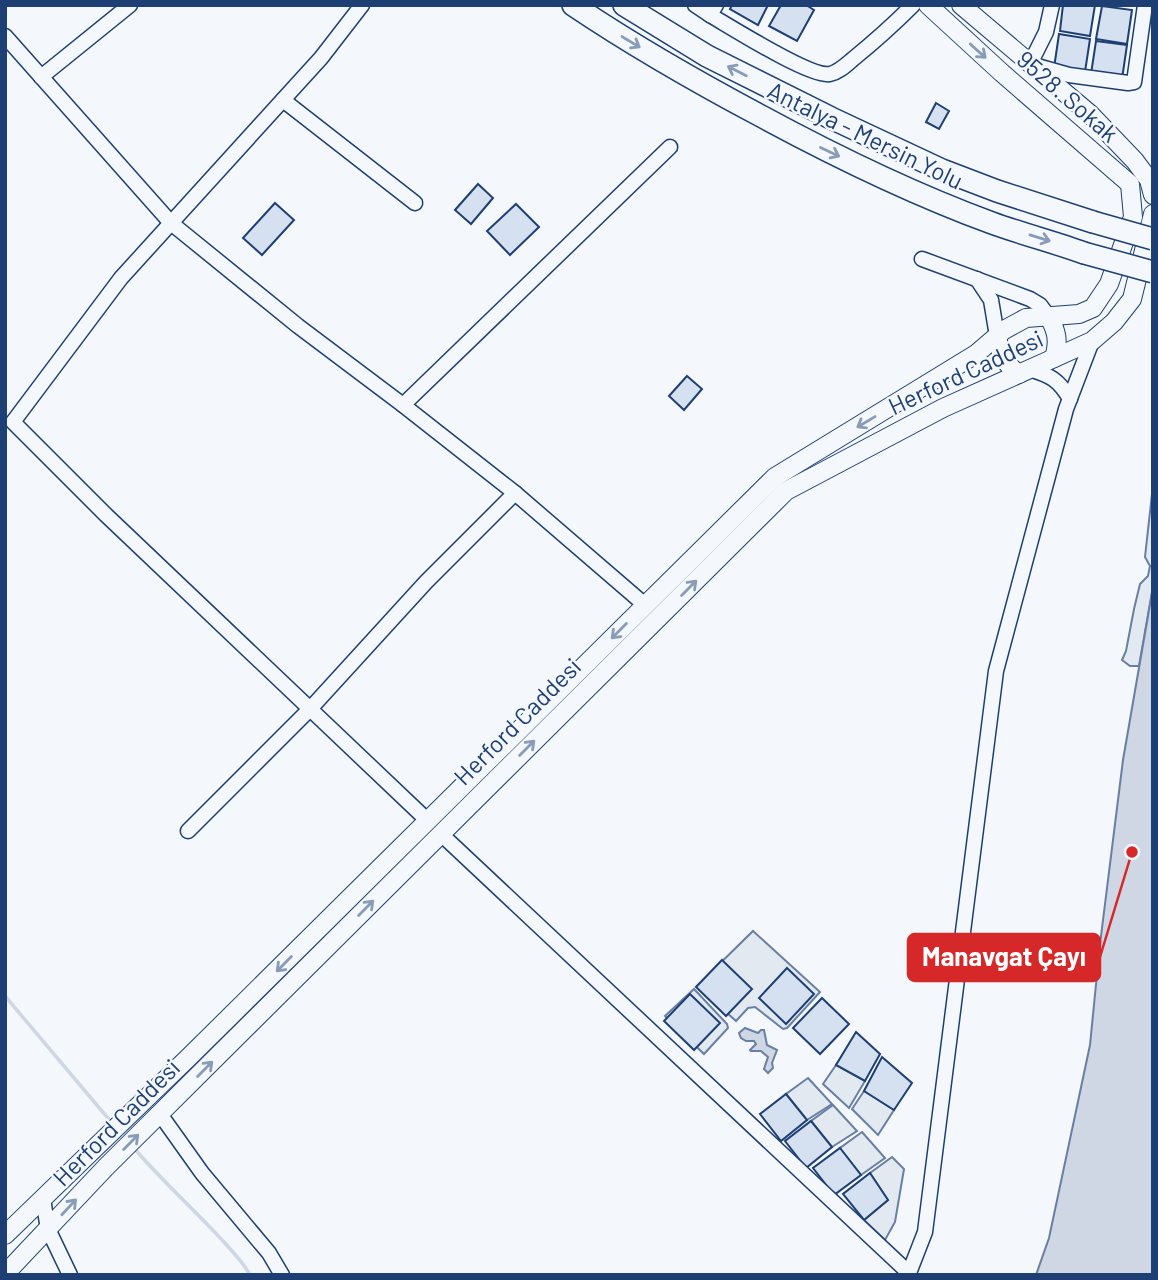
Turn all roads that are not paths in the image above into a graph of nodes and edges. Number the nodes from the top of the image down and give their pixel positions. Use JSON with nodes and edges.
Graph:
{"nodes":[{"id":1,"x":130,"y":5,"type":"edge"},
{"id":2,"x":362,"y":5,"type":"edge"},
{"id":3,"x":573,"y":5,"type":"edge"},
{"id":4,"x":624,"y":5,"type":"edge"},
{"id":5,"x":695,"y":5,"type":"edge"},
{"id":6,"x":913,"y":5,"type":"edge"},
{"id":7,"x":928,"y":5,"type":"edge"},
{"id":8,"x":961,"y":5,"type":"edge"},
{"id":9,"x":1052,"y":5,"type":"edge"},
{"id":10,"x":1145,"y":5,"type":"edge"},
{"id":11,"x":713,"y":10,"type":"edge"},
{"id":12,"x":5,"y":36,"type":"edge"},
{"id":13,"x":1030,"y":64,"type":"junction"},
{"id":14,"x":41,"y":77,"type":"junction"},
{"id":15,"x":283,"y":100,"type":"junction"},
{"id":16,"x":670,"y":146,"type":"dead end"},
{"id":17,"x":1153,"y":195,"type":"edge"},
{"id":18,"x":415,"y":204,"type":"dead end"},
{"id":19,"x":1153,"y":214,"type":"edge"},
{"id":20,"x":171,"y":223,"type":"junction"},
{"id":21,"x":1153,"y":239,"type":"edge"},
{"id":22,"x":922,"y":259,"type":"dead end"},
{"id":23,"x":1153,"y":272,"type":"edge"},
{"id":24,"x":977,"y":279,"type":"junction"},
{"id":25,"x":1109,"y":284,"type":"joint"},
{"id":26,"x":1049,"y":317,"type":"junction"},
{"id":27,"x":997,"y":336,"type":"junction"},
{"id":28,"x":1092,"y":341,"type":"junction"},
{"id":29,"x":1054,"y":358,"type":"junction"},
{"id":30,"x":1024,"y":371,"type":"junction"},
{"id":31,"x":1070,"y":398,"type":"junction"},
{"id":32,"x":403,"y":405,"type":"junction"},
{"id":33,"x":9,"y":427,"type":"edge"},
{"id":34,"x":514,"y":493,"type":"junction"},
{"id":35,"x":645,"y":605,"type":"junction"},
{"id":36,"x":310,"y":709,"type":"junction"},
{"id":37,"x":428,"y":821,"type":"junction"},
{"id":38,"x":188,"y":831,"type":"dead end"},
{"id":39,"x":441,"y":834,"type":"junction"},
{"id":40,"x":158,"y":1116,"type":"junction"},
{"id":41,"x":43,"y":1199,"type":"junction"},
{"id":42,"x":48,"y":1229,"type":"junction"},
{"id":43,"x":5,"y":1235,"type":"edge"},
{"id":44,"x":5,"y":1274,"type":"edge"},
{"id":45,"x":909,"y":1274,"type":"edge"},
{"id":46,"x":70,"y":1275,"type":"edge"},
{"id":47,"x":282,"y":1275,"type":"edge"}],
"edges":[{"from":1,"to":14,"type":"street"},
{"from":2,"to":15,"type":"street"},
{"from":3,"to":23,"type":"highway","name":"Antalya - Mersin Yolu","one_way":true,"bridge":true},
{"from":21,"to":4,"type":"highway","name":"Antalya - Mersin Yolu","one_way":true,"bridge":true},
{"from":5,"to":11,"type":"street"},
{"from":6,"to":11,"type":"street"},
{"from":7,"to":25,"type":"main road","name":"9528. Sokak","one_way":true},
{"from":8,"to":13,"type":"main road","name":"9528. Sokak"},
{"from":9,"to":13,"type":"street"},
{"from":10,"to":13,"type":"street"},
{"from":12,"to":14,"type":"street"},
{"from":13,"to":17,"type":"main road","name":"9528. Sokak"},
{"from":14,"to":20,"type":"street"},
{"from":15,"to":18,"type":"street"},
{"from":15,"to":20,"type":"street"},
{"from":16,"to":32,"type":"street"},
{"from":19,"to":28,"type":"main road","name":"Herford Caddesi"},
{"from":20,"to":32,"type":"street"},
{"from":20,"to":33,"type":"street"},
{"from":22,"to":24,"type":"street"},
{"from":24,"to":26,"type":"street"},
{"from":24,"to":27,"type":"street"},
{"from":25,"to":26,"type":"main road","name":"Herford Caddesi"},
{"from":26,"to":27,"type":"main road","name":"Herford Caddesi"},
{"from":26,"to":29,"type":"main road"},
{"from":27,"to":30,"type":"main road"},
{"from":27,"to":35,"type":"main road","name":"Herford Caddesi","one_way":true},
{"from":28,"to":29,"type":"main road","name":"Herford Caddesi"},
{"from":28,"to":31,"type":"street"},
{"from":29,"to":30,"type":"main road","name":"Herford Caddesi"},
{"from":30,"to":31,"type":"street"},
{"from":39,"to":30,"type":"main road","name":"Herford Caddesi","one_way":true},
{"from":31,"to":45,"type":"street"},
{"from":32,"to":34,"type":"street"},
{"from":33,"to":36,"type":"street"},
{"from":34,"to":35,"type":"street"},
{"from":34,"to":36,"type":"street"},
{"from":35,"to":37,"type":"main road","name":"Herford Caddesi","one_way":true},
{"from":36,"to":37,"type":"street"},
{"from":36,"to":38,"type":"street"},
{"from":37,"to":41,"type":"main road","name":"Herford Caddesi","one_way":true},
{"from":40,"to":39,"type":"main road","name":"Herford Caddesi","one_way":true},
{"from":39,"to":45,"type":"street"},
{"from":42,"to":40,"type":"main road","name":"Herford Caddesi","one_way":true},
{"from":40,"to":47,"type":"street"},
{"from":41,"to":42,"type":"street"},
{"from":41,"to":43,"type":"main road","name":"Herford Caddesi"},
{"from":42,"to":44,"type":"main road","name":"Herford Caddesi"},
{"from":42,"to":46,"type":"street"}]}
